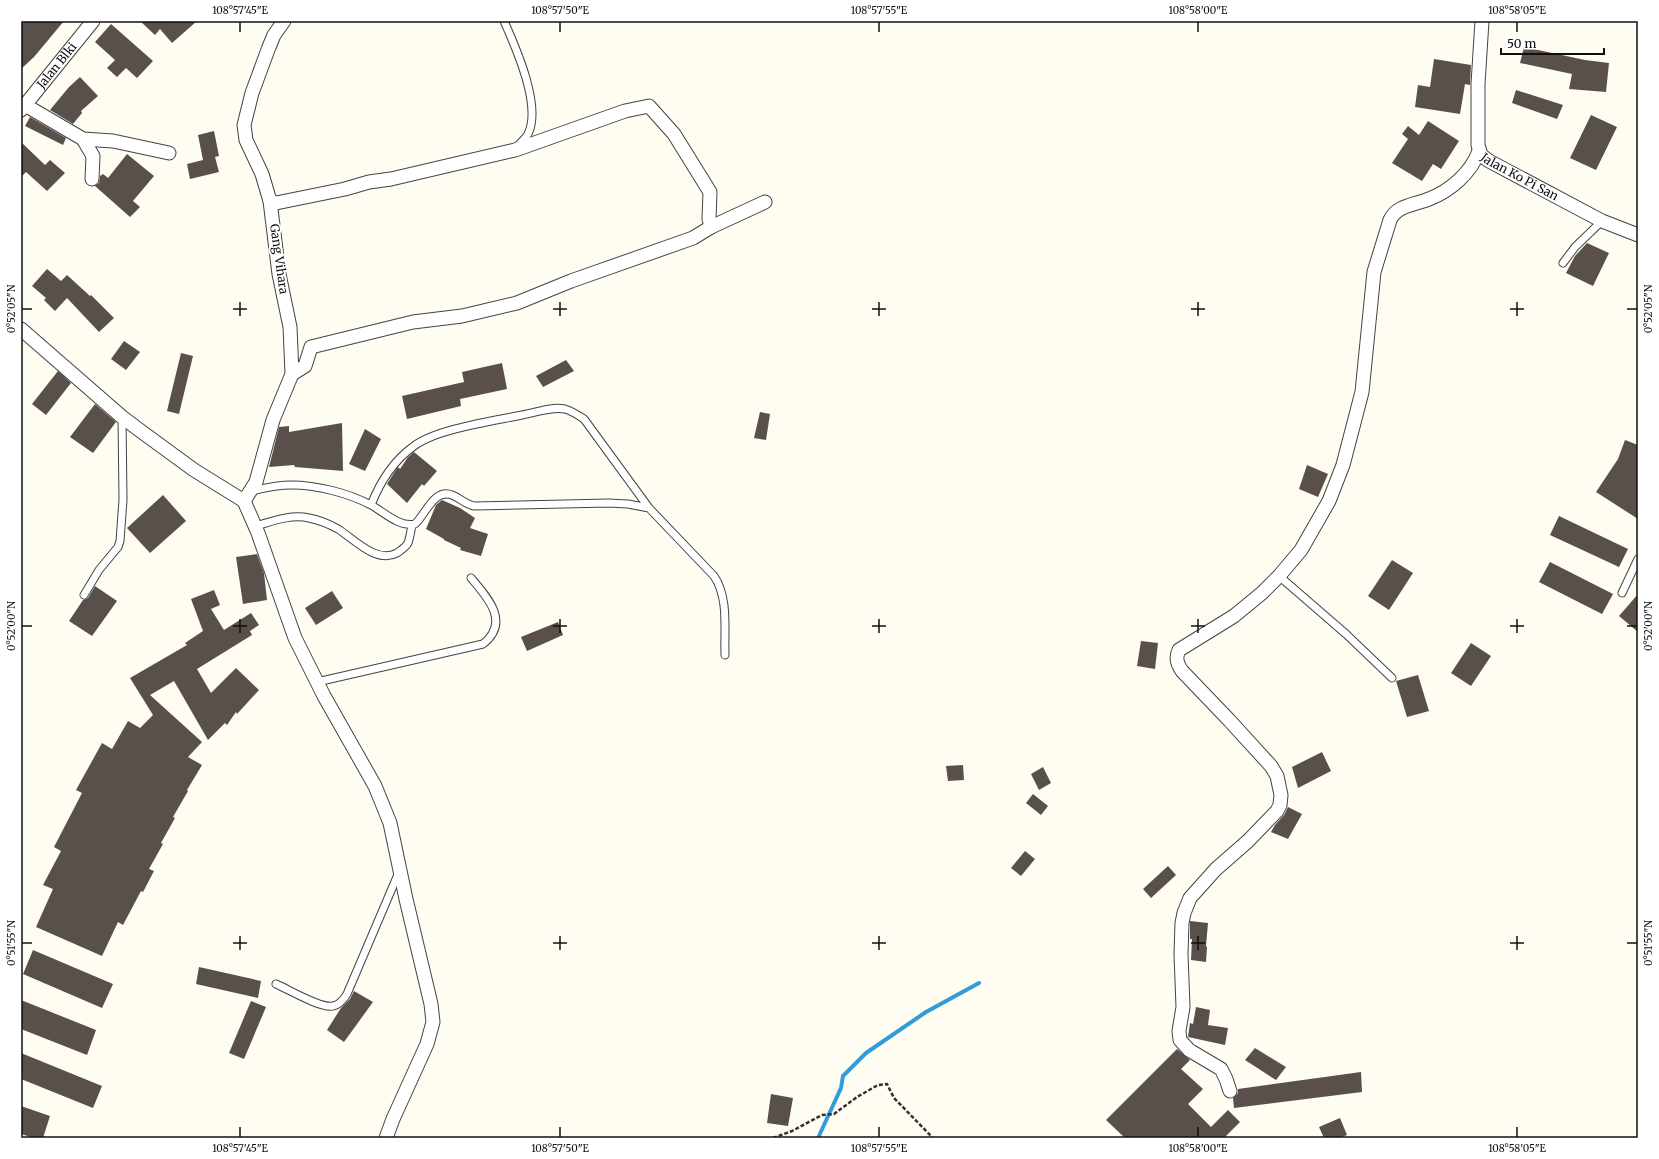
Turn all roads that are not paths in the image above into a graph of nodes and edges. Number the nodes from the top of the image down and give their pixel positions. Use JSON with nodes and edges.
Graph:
{"nodes":[{"id":1,"x":93,"y":21,"type":"edge"},
{"id":2,"x":284,"y":21,"type":"edge"},
{"id":3,"x":504,"y":21,"type":"edge"},
{"id":4,"x":1482,"y":21,"type":"edge"},
{"id":5,"x":23,"y":108,"type":"edge"},
{"id":6,"x":83,"y":139,"type":"junction"},
{"id":7,"x":515,"y":150,"type":"junction"},
{"id":8,"x":1479,"y":151,"type":"junction"},
{"id":9,"x":169,"y":153,"type":"dead end"},
{"id":10,"x":92,"y":179,"type":"dead end"},
{"id":11,"x":270,"y":201,"type":"junction"},
{"id":12,"x":765,"y":202,"type":"dead end"},
{"id":13,"x":1602,"y":221,"type":"junction"},
{"id":14,"x":711,"y":227,"type":"junction"},
{"id":15,"x":1638,"y":235,"type":"edge"},
{"id":16,"x":1563,"y":263,"type":"dead end"},
{"id":17,"x":21,"y":329,"type":"edge"},
{"id":18,"x":292,"y":374,"type":"junction"},
{"id":19,"x":122,"y":417,"type":"junction"},
{"id":20,"x":248,"y":496,"type":"junction"},
{"id":21,"x":371,"y":505,"type":"junction"},
{"id":22,"x":649,"y":508,"type":"junction"},
{"id":23,"x":412,"y":525,"type":"junction"},
{"id":24,"x":256,"y":526,"type":"junction"},
{"id":25,"x":1638,"y":559,"type":"edge"},
{"id":26,"x":1279,"y":576,"type":"junction"},
{"id":27,"x":471,"y":578,"type":"dead end"},
{"id":28,"x":1622,"y":593,"type":"dead end"},
{"id":29,"x":84,"y":595,"type":"dead end"},
{"id":30,"x":725,"y":655,"type":"dead end"},
{"id":31,"x":1392,"y":678,"type":"dead end"},
{"id":32,"x":317,"y":682,"type":"junction"},
{"id":33,"x":400,"y":868,"type":"junction"},
{"id":34,"x":276,"y":984,"type":"dead end"},
{"id":35,"x":1230,"y":1091,"type":"dead end"},
{"id":36,"x":386,"y":1138,"type":"edge"}],
"edges":[{"from":1,"to":5,"type":"street","name":"Jalan Blki"},
{"from":2,"to":11,"type":"street","name":"Gang Vihara"},
{"from":3,"to":7,"type":"lane"},
{"from":4,"to":8,"type":"street","name":"Jalan Ko Pi San"},
{"from":5,"to":6,"type":"street"},
{"from":6,"to":9,"type":"street"},
{"from":6,"to":10,"type":"street"},
{"from":7,"to":11,"type":"street"},
{"from":7,"to":14,"type":"street"},
{"from":8,"to":13,"type":"street","name":"Jalan Ko Pi San"},
{"from":8,"to":26,"type":"street"},
{"from":11,"to":18,"type":"street","name":"Gang Vihara"},
{"from":12,"to":14,"type":"street"},
{"from":13,"to":15,"type":"street","name":"Jalan Ko Pi San"},
{"from":13,"to":16,"type":"lane"},
{"from":14,"to":18,"type":"street"},
{"from":17,"to":19,"type":"street"},
{"from":18,"to":20,"type":"street","name":"Gang Vihara"},
{"from":19,"to":20,"type":"street"},
{"from":19,"to":29,"type":"lane"},
{"from":20,"to":21,"type":"lane"},
{"from":20,"to":24,"type":"street"},
{"from":21,"to":22,"type":"lane"},
{"from":21,"to":23,"type":"lane"},
{"from":22,"to":23,"type":"lane"},
{"from":22,"to":30,"type":"lane"},
{"from":23,"to":24,"type":"lane"},
{"from":24,"to":32,"type":"street"},
{"from":25,"to":28,"type":"lane"},
{"from":26,"to":31,"type":"lane"},
{"from":26,"to":35,"type":"street"},
{"from":27,"to":32,"type":"lane"},
{"from":32,"to":33,"type":"street"},
{"from":33,"to":34,"type":"lane"},
{"from":33,"to":36,"type":"street"}]}
